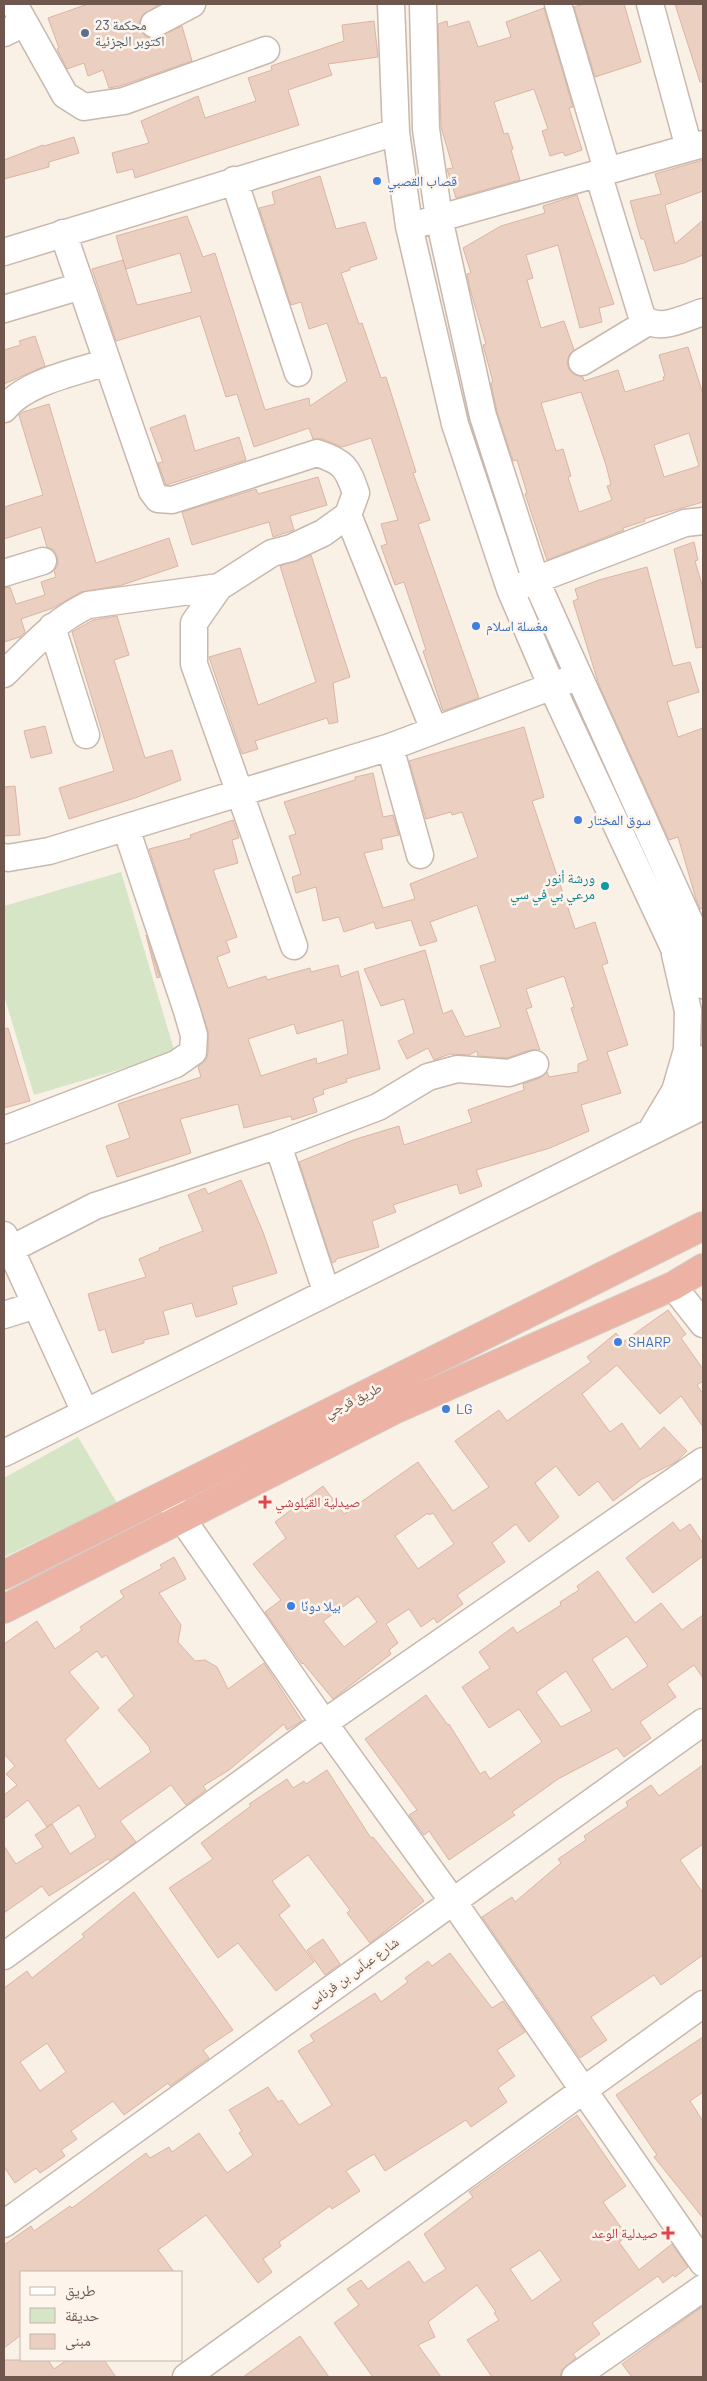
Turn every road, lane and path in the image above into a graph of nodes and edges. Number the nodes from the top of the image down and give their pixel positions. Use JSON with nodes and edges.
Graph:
{"nodes":[{"id":1,"x":192,"y":4,"type":"edge"},
{"id":2,"x":391,"y":4,"type":"edge"},
{"id":3,"x":423,"y":4,"type":"edge"},
{"id":4,"x":558,"y":4,"type":"edge"},
{"id":5,"x":650,"y":4,"type":"edge"},
{"id":6,"x":14,"y":20,"type":"edge"},
{"id":7,"x":154,"y":24,"type":"dead end"},
{"id":8,"x":266,"y":50,"type":"dead end"},
{"id":9,"x":396,"y":132,"type":"junction"},
{"id":10,"x":696,"y":146,"type":"edge"},
{"id":11,"x":603,"y":171,"type":"junction"},
{"id":12,"x":234,"y":180,"type":"junction"},
{"id":13,"x":439,"y":218,"type":"junction"},
{"id":14,"x":409,"y":226,"type":"junction"},
{"id":15,"x":63,"y":234,"type":"junction"},
{"id":16,"x":4,"y":252,"type":"edge"},
{"id":17,"x":81,"y":286,"type":"junction"},
{"id":18,"x":4,"y":310,"type":"edge"},
{"id":19,"x":703,"y":312,"type":"edge"},
{"id":20,"x":648,"y":322,"type":"junction"},
{"id":21,"x":107,"y":362,"type":"junction"},
{"id":22,"x":582,"y":362,"type":"dead end"},
{"id":23,"x":298,"y":373,"type":"dead end"},
{"id":24,"x":4,"y":410,"type":"edge"},
{"id":25,"x":348,"y":515,"type":"junction"},
{"id":26,"x":703,"y":521,"type":"edge"},
{"id":27,"x":43,"y":561,"type":"dead end"},
{"id":28,"x":4,"y":573,"type":"edge"},
{"id":29,"x":536,"y":581,"type":"junction"},
{"id":30,"x":219,"y":587,"type":"junction"},
{"id":31,"x":510,"y":589,"type":"junction"},
{"id":32,"x":52,"y":627,"type":"junction"},
{"id":33,"x":4,"y":674,"type":"edge"},
{"id":34,"x":579,"y":676,"type":"junction"},
{"id":35,"x":552,"y":687,"type":"junction"},
{"id":36,"x":434,"y":730,"type":"junction"},
{"id":37,"x":86,"y":735,"type":"dead end"},
{"id":38,"x":390,"y":747,"type":"junction"},
{"id":39,"x":240,"y":793,"type":"junction"},
{"id":40,"x":126,"y":828,"type":"junction"},
{"id":41,"x":420,"y":855,"type":"dead end"},
{"id":42,"x":4,"y":857,"type":"edge"},
{"id":43,"x":691,"y":943,"type":"edge"},
{"id":44,"x":294,"y":946,"type":"dead end"},
{"id":45,"x":703,"y":967,"type":"edge"},
{"id":46,"x":703,"y":985,"type":"edge"},
{"id":47,"x":703,"y":1059,"type":"edge"},
{"id":48,"x":535,"y":1064,"type":"dead end"},
{"id":49,"x":703,"y":1106,"type":"edge"},
{"id":50,"x":658,"y":1127,"type":"junction"},
{"id":51,"x":4,"y":1130,"type":"edge"},
{"id":52,"x":278,"y":1145,"type":"junction"},
{"id":53,"x":703,"y":1226,"type":"edge"},
{"id":54,"x":7,"y":1242,"type":"edge"},
{"id":55,"x":703,"y":1268,"type":"edge"},
{"id":56,"x":673,"y":1286,"type":"junction"},
{"id":57,"x":326,"y":1292,"type":"junction"},
{"id":58,"x":36,"y":1305,"type":"junction"},
{"id":59,"x":4,"y":1315,"type":"edge"},
{"id":60,"x":703,"y":1324,"type":"edge"},
{"id":61,"x":85,"y":1412,"type":"junction"},
{"id":62,"x":4,"y":1453,"type":"edge"},
{"id":63,"x":703,"y":1461,"type":"edge"},
{"id":64,"x":164,"y":1494,"type":"junction"},
{"id":65,"x":182,"y":1518,"type":"junction"},
{"id":66,"x":4,"y":1575,"type":"edge"},
{"id":67,"x":4,"y":1609,"type":"edge"},
{"id":68,"x":324,"y":1722,"type":"junction"},
{"id":69,"x":703,"y":1722,"type":"edge"},
{"id":70,"x":452,"y":1900,"type":"junction"},
{"id":71,"x":6,"y":1950,"type":"edge"},
{"id":72,"x":703,"y":2004,"type":"edge"},
{"id":73,"x":582,"y":2090,"type":"junction"},
{"id":74,"x":4,"y":2224,"type":"edge"},
{"id":75,"x":703,"y":2263,"type":"edge"},
{"id":76,"x":703,"y":2288,"type":"edge"},
{"id":77,"x":186,"y":2377,"type":"edge"},
{"id":78,"x":574,"y":2377,"type":"edge"}],
"edges":[{"from":1,"to":7,"type":"street"},
{"from":2,"to":9,"type":"street"},
{"from":3,"to":13,"type":"street"},
{"from":4,"to":11,"type":"street"},
{"from":5,"to":10,"type":"street"},
{"from":6,"to":8,"type":"street"},
{"from":9,"to":12,"type":"street"},
{"from":9,"to":14,"type":"street"},
{"from":10,"to":11,"type":"street"},
{"from":11,"to":13,"type":"street"},
{"from":11,"to":20,"type":"street"},
{"from":12,"to":15,"type":"street"},
{"from":12,"to":23,"type":"street"},
{"from":13,"to":14,"type":"street"},
{"from":13,"to":29,"type":"street"},
{"from":14,"to":31,"type":"street"},
{"from":15,"to":16,"type":"street"},
{"from":15,"to":17,"type":"street"},
{"from":17,"to":18,"type":"street"},
{"from":17,"to":21,"type":"street"},
{"from":19,"to":20,"type":"street"},
{"from":20,"to":22,"type":"street"},
{"from":21,"to":24,"type":"street"},
{"from":21,"to":25,"type":"street"},
{"from":25,"to":30,"type":"street"},
{"from":25,"to":36,"type":"street"},
{"from":26,"to":29,"type":"street"},
{"from":27,"to":28,"type":"street"},
{"from":29,"to":31,"type":"street"},
{"from":29,"to":34,"type":"street"},
{"from":30,"to":32,"type":"street"},
{"from":30,"to":39,"type":"street"},
{"from":31,"to":35,"type":"street"},
{"from":32,"to":33,"type":"street"},
{"from":32,"to":37,"type":"street"},
{"from":34,"to":35,"type":"street"},
{"from":34,"to":43,"type":"street"},
{"from":35,"to":36,"type":"street"},
{"from":35,"to":43,"type":"street"},
{"from":36,"to":38,"type":"street"},
{"from":38,"to":39,"type":"street"},
{"from":38,"to":41,"type":"street"},
{"from":39,"to":40,"type":"street"},
{"from":39,"to":44,"type":"street"},
{"from":40,"to":42,"type":"street"},
{"from":40,"to":51,"type":"street"},
{"from":43,"to":45,"type":"street"},
{"from":43,"to":46,"type":"street"},
{"from":43,"to":50,"type":"street"},
{"from":47,"to":50,"type":"street"},
{"from":48,"to":52,"type":"street"},
{"from":49,"to":50,"type":"street"},
{"from":50,"to":57,"type":"street"},
{"from":52,"to":54,"type":"street"},
{"from":52,"to":57,"type":"street"},
{"from":53,"to":64,"type":"highway","name":"طريق قرجي"},
{"from":54,"to":58,"type":"street"},
{"from":55,"to":56,"type":"highway","name":"طريق قرجي"},
{"from":56,"to":60,"type":"street"},
{"from":56,"to":65,"type":"highway","name":"طريق قرجي"},
{"from":57,"to":61,"type":"street"},
{"from":58,"to":59,"type":"street"},
{"from":58,"to":61,"type":"street"},
{"from":61,"to":62,"type":"street"},
{"from":63,"to":68,"type":"street"},
{"from":64,"to":65,"type":"street"},
{"from":64,"to":66,"type":"highway","name":"طريق قرجي"},
{"from":65,"to":67,"type":"highway","name":"طريق قرجي"},
{"from":65,"to":68,"type":"street"},
{"from":68,"to":70,"type":"street"},
{"from":68,"to":71,"type":"street"},
{"from":69,"to":70,"type":"street","name":"شارع عباّس بن فرناس"},
{"from":70,"to":73,"type":"street"},
{"from":70,"to":74,"type":"street","name":"شارع عباّس بن فرناس"},
{"from":72,"to":73,"type":"street"},
{"from":73,"to":75,"type":"street"},
{"from":73,"to":77,"type":"street"},
{"from":76,"to":78,"type":"street"}]}
